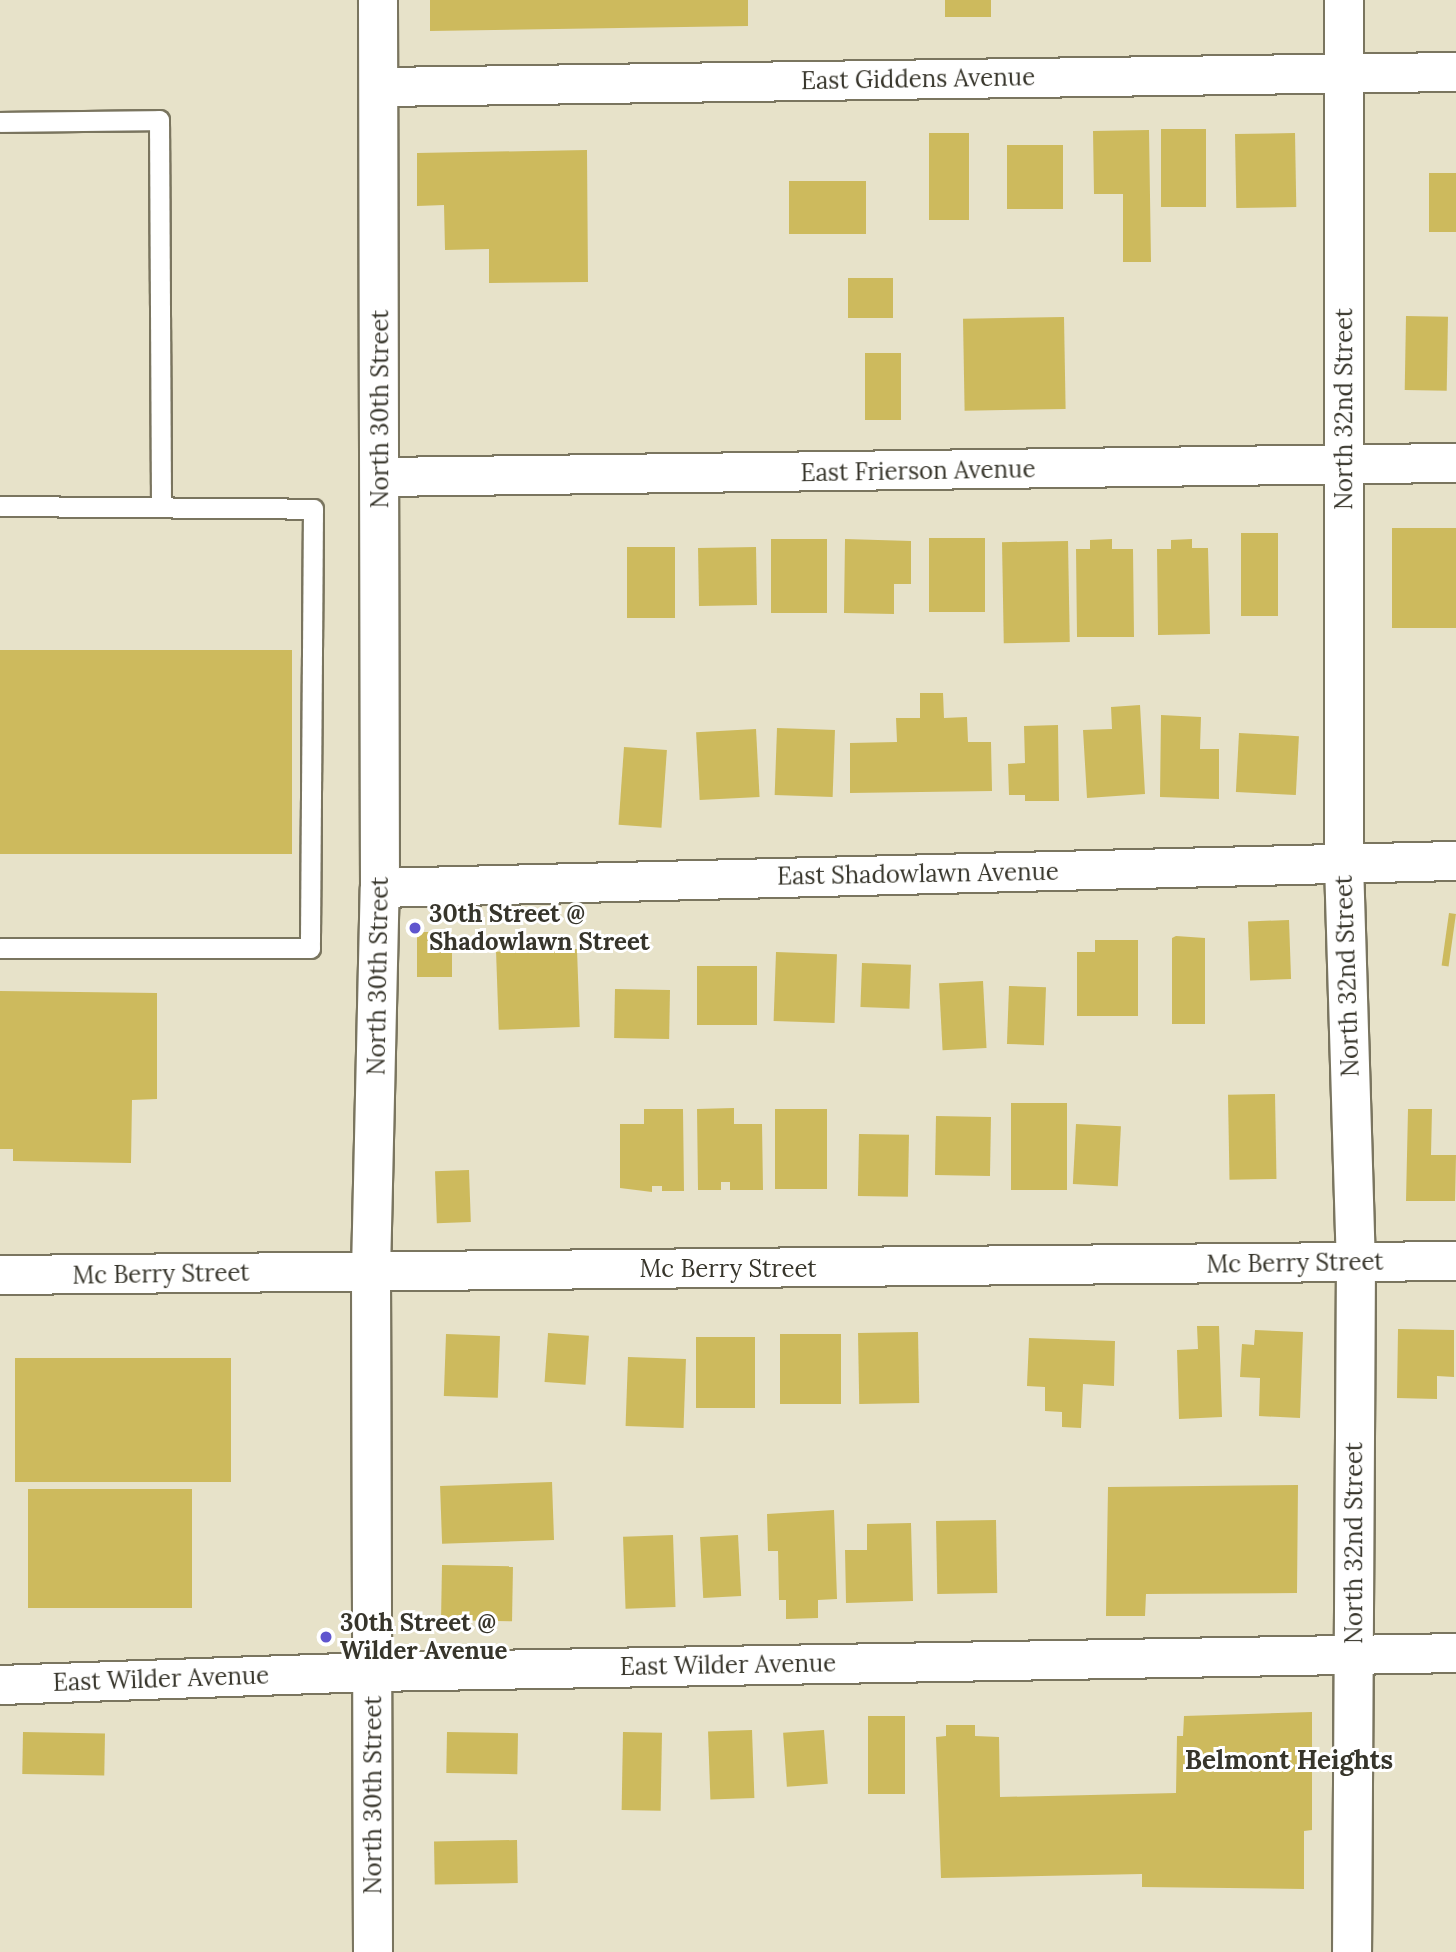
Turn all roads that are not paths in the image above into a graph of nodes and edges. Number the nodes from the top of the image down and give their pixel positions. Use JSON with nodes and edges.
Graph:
{"nodes":[{"id":1,"x":377,"y":0,"type":"edge"},
{"id":2,"x":1344,"y":0,"type":"edge"},
{"id":3,"x":1456,"y":72,"type":"edge"},
{"id":4,"x":1345,"y":73,"type":"junction"},
{"id":5,"x":380,"y":87,"type":"junction"},
{"id":6,"x":0,"y":121,"type":"edge"},
{"id":7,"x":1456,"y":463,"type":"edge"},
{"id":8,"x":1344,"y":466,"type":"junction"},
{"id":9,"x":380,"y":477,"type":"junction"},
{"id":10,"x":0,"y":506,"type":"edge"},
{"id":11,"x":161,"y":507,"type":"junction"},
{"id":12,"x":1456,"y":861,"type":"edge"},
{"id":13,"x":1344,"y":863,"type":"junction"},
{"id":14,"x":380,"y":888,"type":"junction"},
{"id":15,"x":0,"y":948,"type":"edge"},
{"id":16,"x":1456,"y":1261,"type":"edge"},
{"id":17,"x":1356,"y":1263,"type":"junction"},
{"id":18,"x":372,"y":1272,"type":"junction"},
{"id":19,"x":0,"y":1275,"type":"edge"},
{"id":20,"x":1354,"y":1653,"type":"junction"},
{"id":21,"x":1456,"y":1653,"type":"edge"},
{"id":22,"x":372,"y":1672,"type":"junction"},
{"id":23,"x":0,"y":1685,"type":"edge"},
{"id":24,"x":373,"y":1952,"type":"edge"},
{"id":25,"x":1352,"y":1952,"type":"edge"}],
"edges":[{"from":1,"to":5,"type":"street","name":"North 30th Street"},
{"from":2,"to":4,"type":"street","name":"North 32nd Street"},
{"from":3,"to":4,"type":"street","name":"East Giddens Avenue"},
{"from":4,"to":5,"type":"street","name":"East Giddens Avenue"},
{"from":4,"to":8,"type":"street","name":"North 32nd Street"},
{"from":5,"to":9,"type":"street","name":"North 30th Street"},
{"from":6,"to":11,"type":"lane"},
{"from":7,"to":8,"type":"street","name":"East Frierson Avenue"},
{"from":8,"to":9,"type":"street","name":"East Frierson Avenue"},
{"from":8,"to":13,"type":"street","name":"North 32nd Street"},
{"from":9,"to":14,"type":"street","name":"North 30th Street"},
{"from":10,"to":11,"type":"lane"},
{"from":11,"to":15,"type":"lane"},
{"from":12,"to":13,"type":"street","name":"East Shadowlawn Avenue"},
{"from":13,"to":14,"type":"street","name":"East Shadowlawn Avenue"},
{"from":13,"to":17,"type":"street","name":"North 32nd Street"},
{"from":14,"to":18,"type":"street","name":"North 30th Street"},
{"from":16,"to":17,"type":"street","name":"Mc Berry Street"},
{"from":17,"to":18,"type":"street","name":"Mc Berry Street"},
{"from":17,"to":20,"type":"street","name":"North 32nd Street"},
{"from":18,"to":19,"type":"street","name":"Mc Berry Street"},
{"from":18,"to":22,"type":"street","name":"North 30th Street"},
{"from":20,"to":21,"type":"street","name":"East Wilder Avenue"},
{"from":20,"to":22,"type":"street","name":"East Wilder Avenue"},
{"from":20,"to":25,"type":"street","name":"North 32nd Street"},
{"from":22,"to":23,"type":"street","name":"East Wilder Avenue"},
{"from":22,"to":24,"type":"street","name":"North 30th Street"}]}
